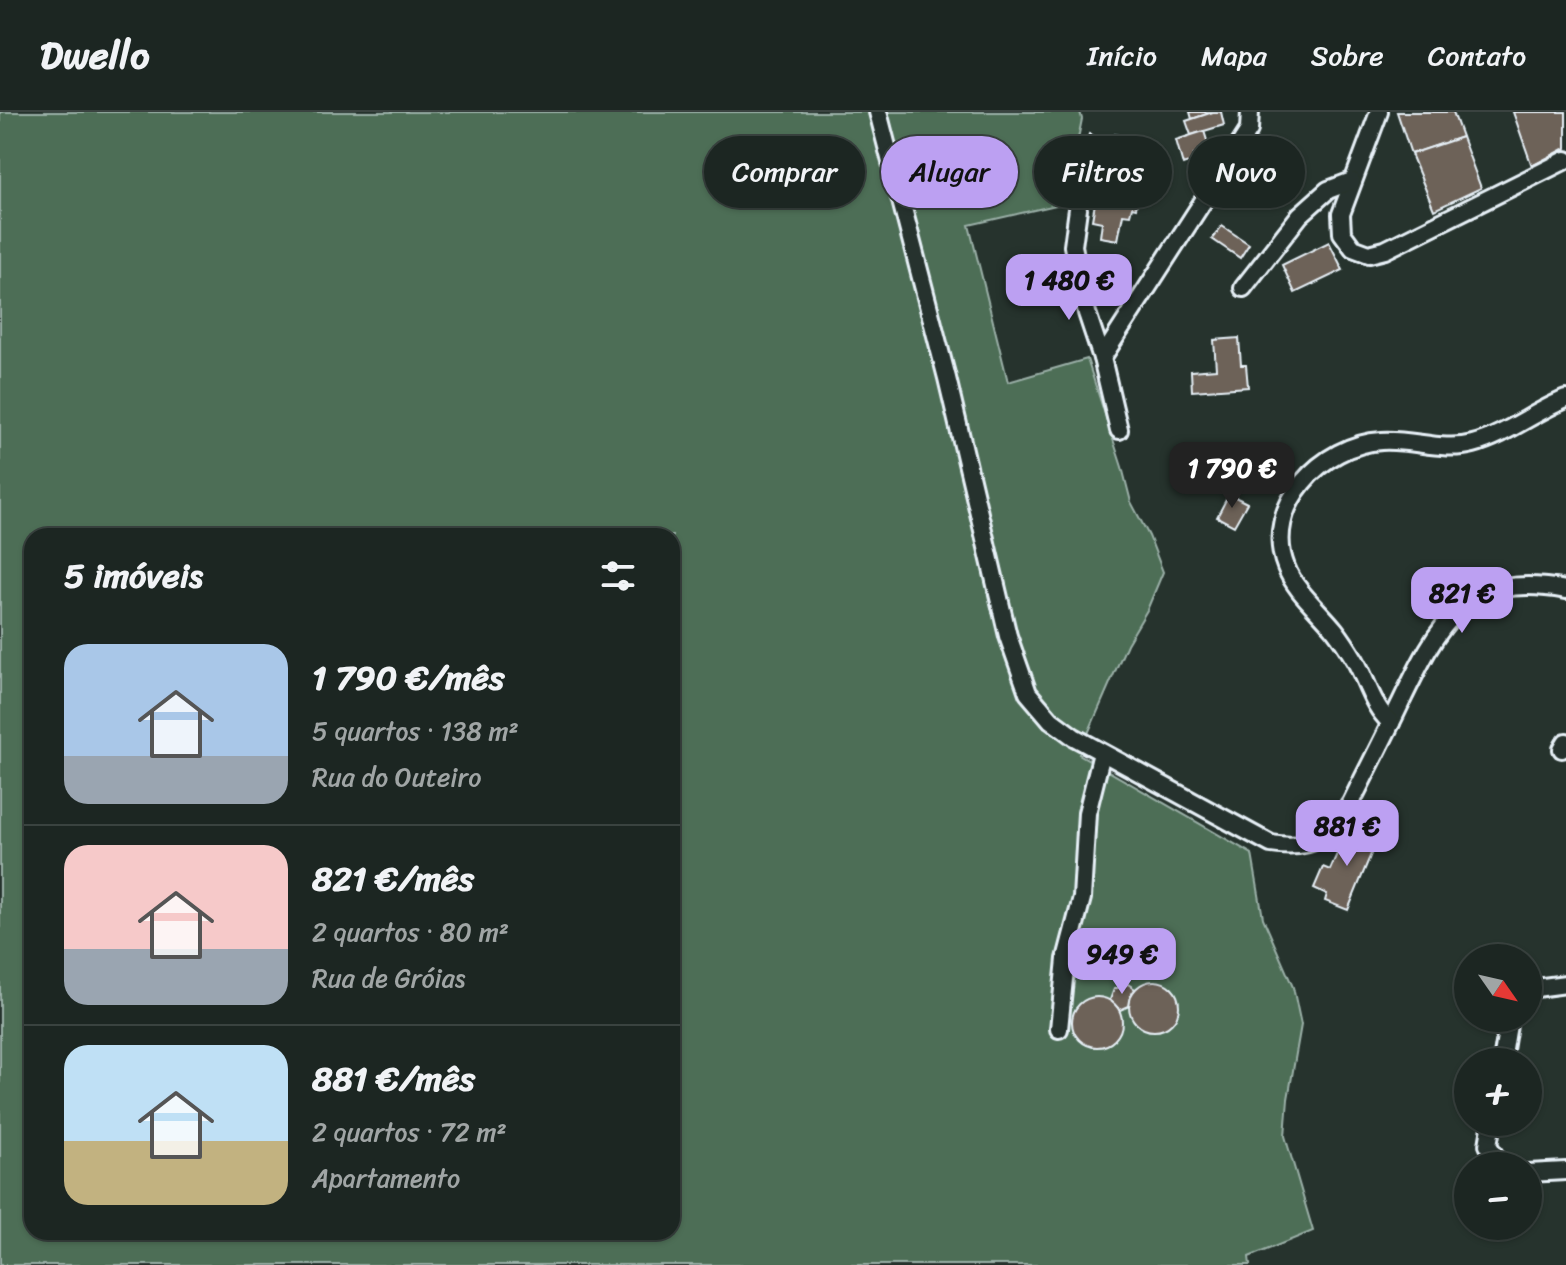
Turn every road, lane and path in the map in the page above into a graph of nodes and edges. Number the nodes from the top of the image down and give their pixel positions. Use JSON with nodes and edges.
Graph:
{"nodes":[{"id":1,"x":878,"y":112,"type":"edge"},
{"id":2,"x":1250,"y":112,"type":"edge"},
{"id":3,"x":1379,"y":112,"type":"edge"},
{"id":4,"x":1566,"y":160,"type":"edge"},
{"id":5,"x":1352,"y":181,"type":"junction"},
{"id":6,"x":1078,"y":209,"type":"dead end"},
{"id":7,"x":1243,"y":288,"type":"dead end"},
{"id":8,"x":1102,"y":358,"type":"junction"},
{"id":9,"x":1566,"y":399,"type":"edge"},
{"id":10,"x":1119,"y":430,"type":"dead end"},
{"id":11,"x":1566,"y":590,"type":"edge"},
{"id":12,"x":1391,"y":723,"type":"junction"},
{"id":13,"x":1102,"y":753,"type":"junction"},
{"id":14,"x":1566,"y":984,"type":"edge"},
{"id":15,"x":1542,"y":987,"type":"edge"},
{"id":16,"x":1059,"y":1029,"type":"dead end"},
{"id":17,"x":1566,"y":1171,"type":"edge"},
{"id":18,"x":1542,"y":1172,"type":"edge"}],
"edges":[{"from":1,"to":13,"type":"street"},
{"from":2,"to":8,"type":"street"},
{"from":3,"to":5,"type":"street"},
{"from":4,"to":5,"type":"street"},
{"from":5,"to":7,"type":"street"},
{"from":6,"to":8,"type":"street"},
{"from":8,"to":10,"type":"street"},
{"from":9,"to":12,"type":"street"},
{"from":11,"to":12,"type":"street"},
{"from":12,"to":13,"type":"street"},
{"from":13,"to":16,"type":"street"},
{"from":14,"to":15,"type":"street"},
{"from":17,"to":18,"type":"street"}]}
